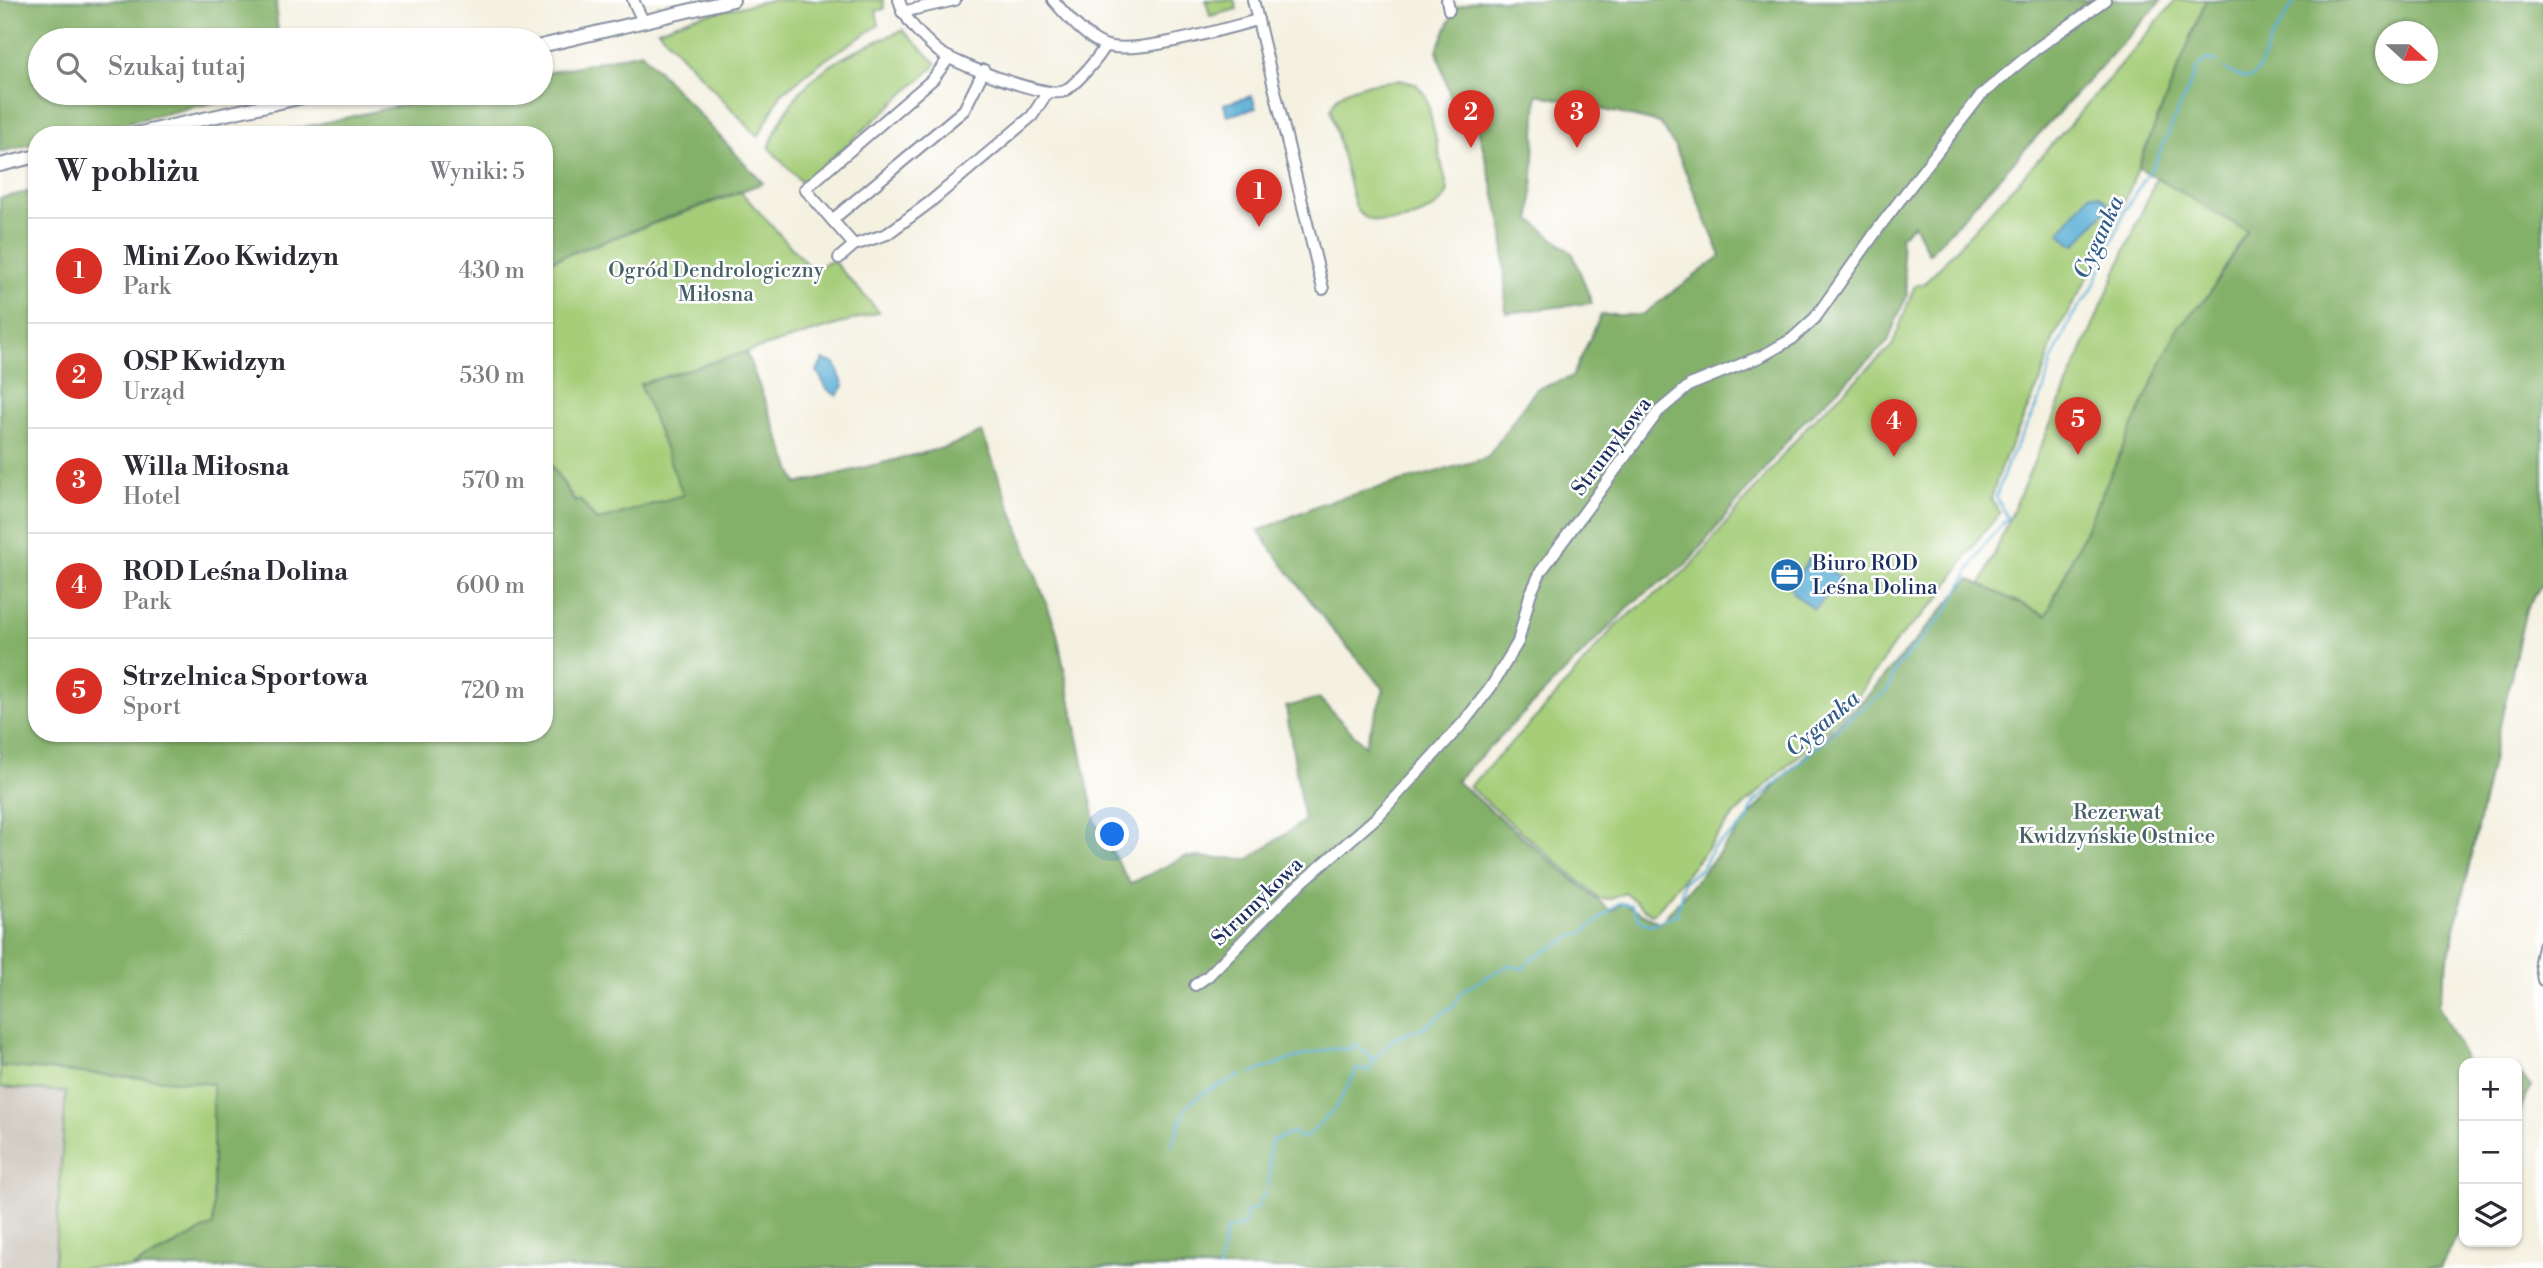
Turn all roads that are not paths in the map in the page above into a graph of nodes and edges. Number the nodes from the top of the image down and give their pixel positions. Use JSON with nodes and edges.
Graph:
{"nodes":[{"id":1,"x":633,"y":0,"type":"edge"},
{"id":2,"x":733,"y":0,"type":"edge"},
{"id":3,"x":899,"y":0,"type":"edge"},
{"id":4,"x":955,"y":0,"type":"edge"},
{"id":5,"x":1053,"y":0,"type":"edge"},
{"id":6,"x":1252,"y":0,"type":"edge"},
{"id":7,"x":2105,"y":0,"type":"edge"},
{"id":8,"x":902,"y":12,"type":"junction"},
{"id":9,"x":643,"y":20,"type":"junction"},
{"id":10,"x":1258,"y":20,"type":"junction"},
{"id":11,"x":553,"y":43,"type":"edge"},
{"id":12,"x":1105,"y":46,"type":"junction"},
{"id":13,"x":949,"y":58,"type":"junction"},
{"id":14,"x":984,"y":70,"type":"junction"},
{"id":15,"x":1047,"y":93,"type":"junction"},
{"id":16,"x":267,"y":105,"type":"edge"},
{"id":17,"x":172,"y":126,"type":"edge"},
{"id":18,"x":28,"y":158,"type":"edge"},
{"id":19,"x":0,"y":165,"type":"edge"},
{"id":20,"x":832,"y":220,"type":"junction"},
{"id":21,"x":854,"y":245,"type":"junction"},
{"id":22,"x":839,"y":258,"type":"dead end"},
{"id":23,"x":1323,"y":289,"type":"dead end"},
{"id":24,"x":2543,"y":946,"type":"edge"},
{"id":25,"x":2543,"y":980,"type":"edge"},
{"id":26,"x":1195,"y":985,"type":"dead end"}],
"edges":[{"from":1,"to":9,"type":"street"},
{"from":2,"to":9,"type":"main road"},
{"from":3,"to":8,"type":"street"},
{"from":4,"to":8,"type":"street"},
{"from":5,"to":12,"type":"street"},
{"from":6,"to":10,"type":"street"},
{"from":7,"to":26,"type":"street","name":"Strumykowa"},
{"from":8,"to":13,"type":"street"},
{"from":9,"to":11,"type":"main road"},
{"from":10,"to":12,"type":"street"},
{"from":10,"to":23,"type":"street"},
{"from":12,"to":15,"type":"street"},
{"from":13,"to":14,"type":"street"},
{"from":13,"to":20,"type":"street"},
{"from":14,"to":15,"type":"street"},
{"from":14,"to":20,"type":"street"},
{"from":15,"to":21,"type":"street"},
{"from":16,"to":17,"type":"main road"},
{"from":18,"to":19,"type":"main road"},
{"from":20,"to":21,"type":"street"},
{"from":21,"to":22,"type":"street"},
{"from":24,"to":25,"type":"street"}]}
